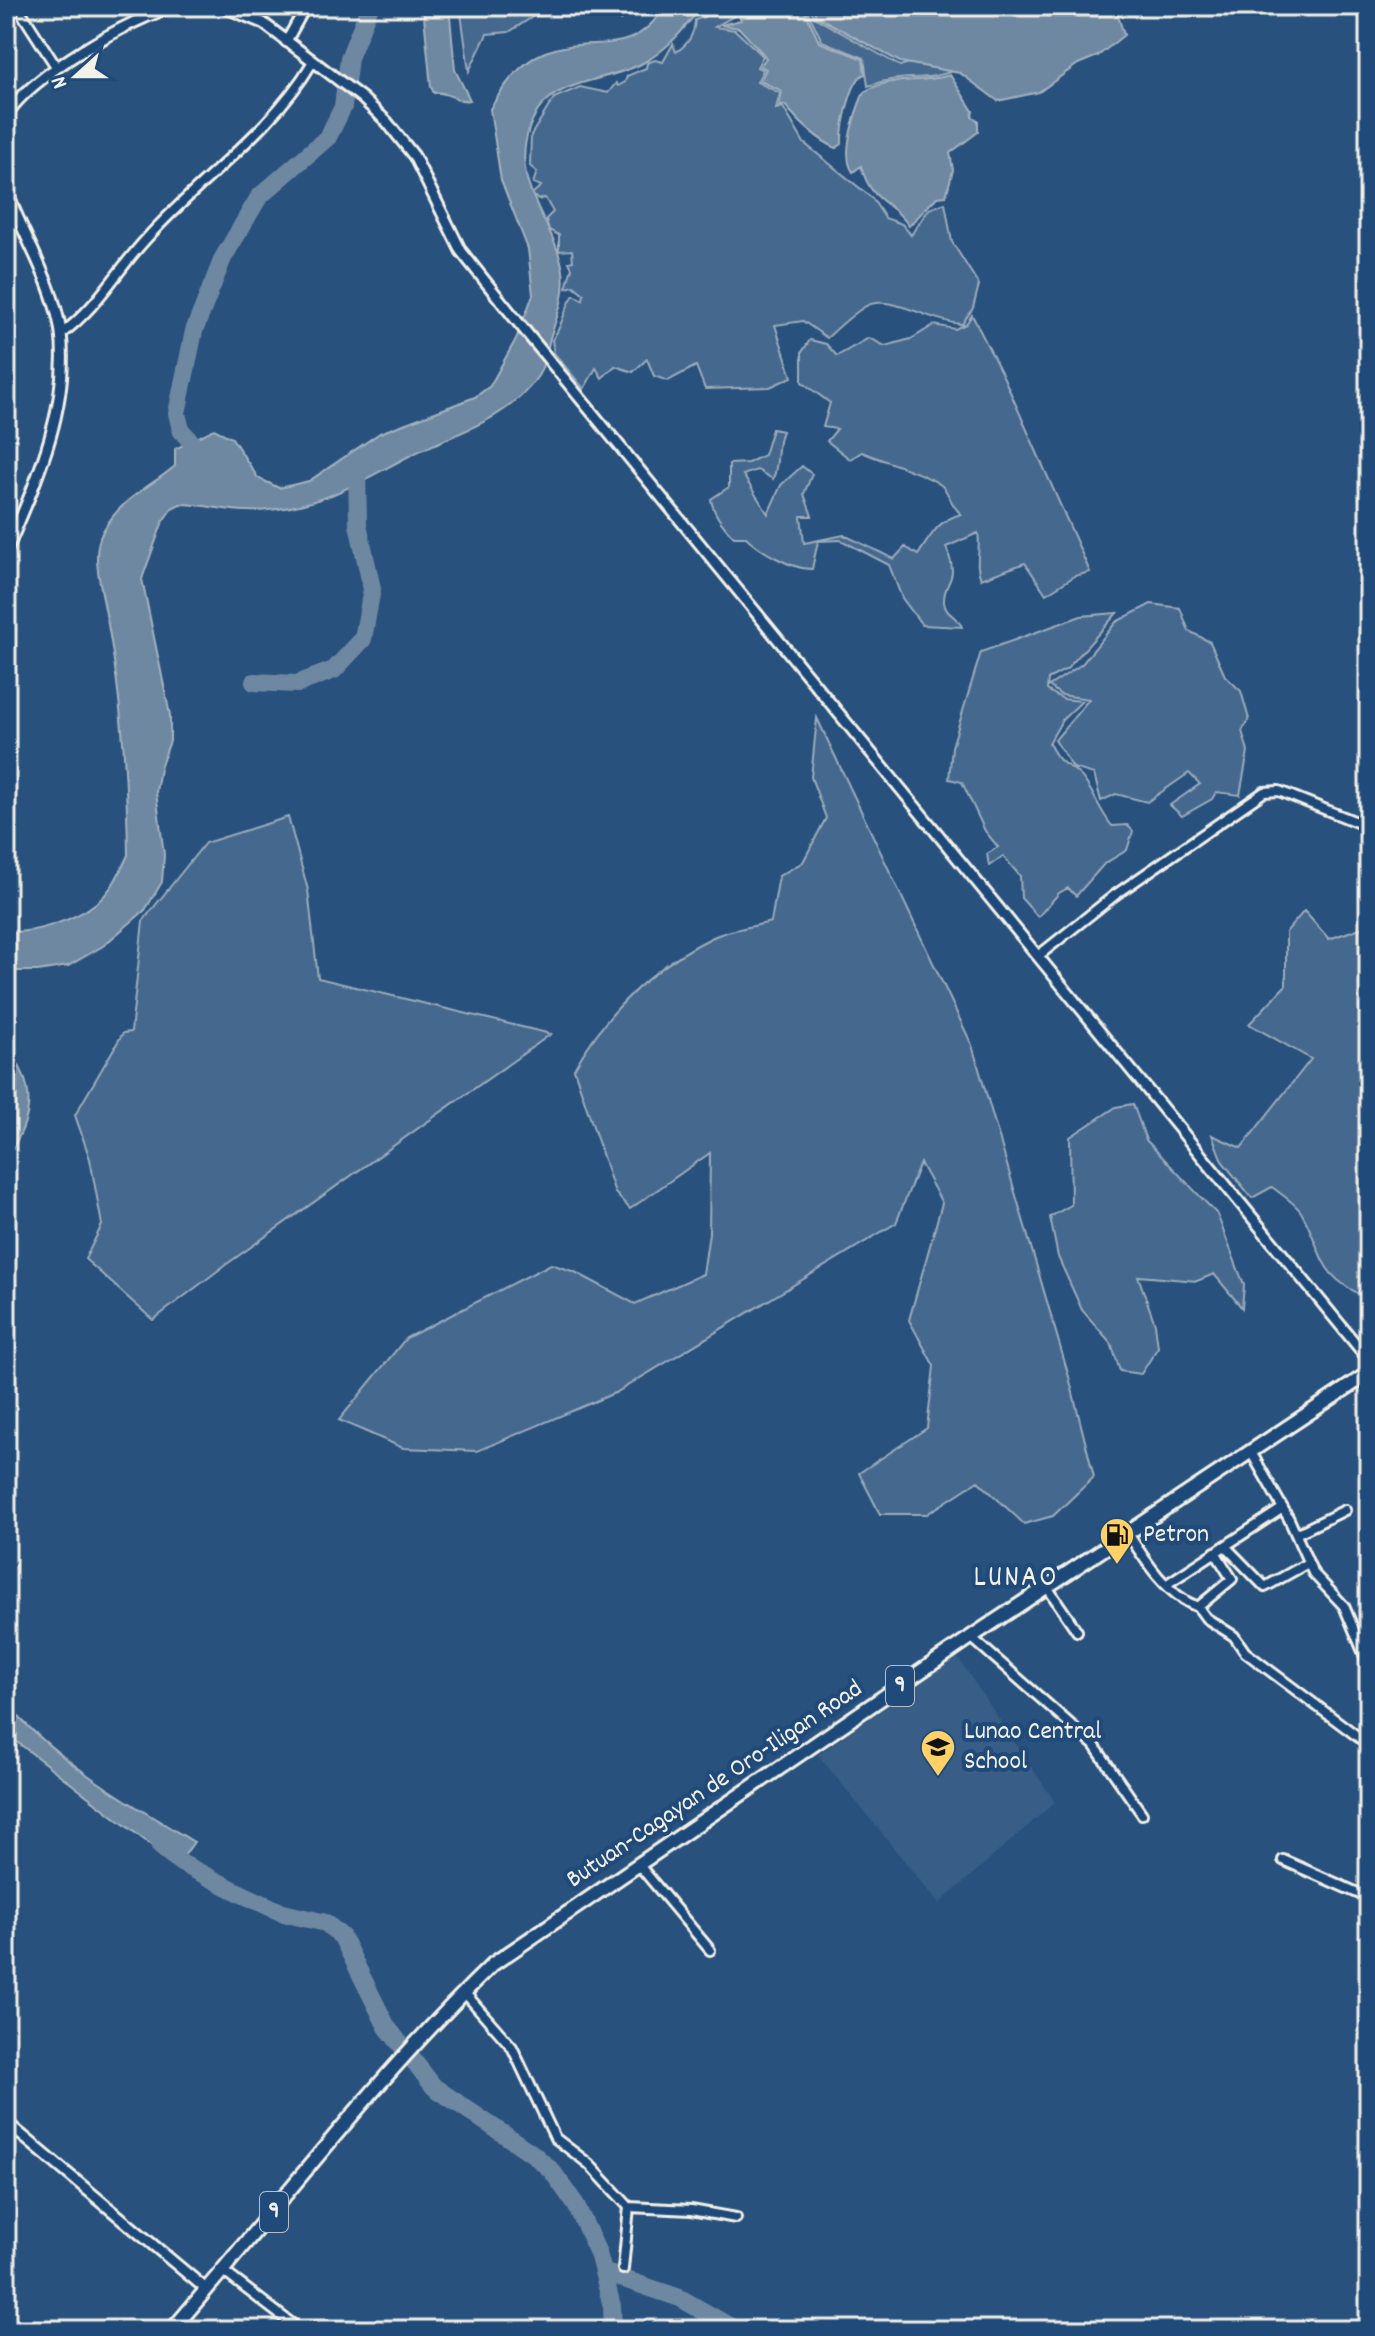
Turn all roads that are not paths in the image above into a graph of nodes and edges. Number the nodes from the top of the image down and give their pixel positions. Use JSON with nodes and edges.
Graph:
{"nodes":[{"id":1,"x":177,"y":6,"type":"edge"},
{"id":2,"x":222,"y":6,"type":"edge"},
{"id":3,"x":306,"y":6,"type":"edge"},
{"id":4,"x":23,"y":15,"type":"dead end"},
{"id":5,"x":286,"y":42,"type":"junction"},
{"id":6,"x":312,"y":63,"type":"junction"},
{"id":7,"x":57,"y":68,"type":"junction"},
{"id":8,"x":6,"y":116,"type":"edge"},
{"id":9,"x":6,"y":189,"type":"edge"},
{"id":10,"x":61,"y":334,"type":"junction"},
{"id":11,"x":6,"y":552,"type":"edge"},
{"id":12,"x":1369,"y":827,"type":"edge"},
{"id":13,"x":1038,"y":956,"type":"junction"},
{"id":14,"x":1369,"y":1360,"type":"edge"},
{"id":15,"x":1369,"y":1373,"type":"edge"},
{"id":16,"x":1251,"y":1452,"type":"junction"},
{"id":17,"x":1283,"y":1508,"type":"junction"},
{"id":18,"x":1345,"y":1510,"type":"dead end"},
{"id":19,"x":1296,"y":1534,"type":"junction"},
{"id":20,"x":1129,"y":1535,"type":"junction"},
{"id":21,"x":1225,"y":1546,"type":"junction"},
{"id":22,"x":1215,"y":1552,"type":"junction"},
{"id":23,"x":1308,"y":1563,"type":"junction"},
{"id":24,"x":1167,"y":1584,"type":"junction"},
{"id":25,"x":1047,"y":1587,"type":"junction"},
{"id":26,"x":1198,"y":1607,"type":"junction"},
{"id":27,"x":1077,"y":1631,"type":"dead end"},
{"id":28,"x":971,"y":1637,"type":"junction"},
{"id":29,"x":1369,"y":1666,"type":"edge"},
{"id":30,"x":1369,"y":1745,"type":"edge"},
{"id":31,"x":1142,"y":1814,"type":"dead end"},
{"id":32,"x":1283,"y":1860,"type":"dead end"},
{"id":33,"x":638,"y":1864,"type":"junction"},
{"id":34,"x":1369,"y":1898,"type":"edge"},
{"id":35,"x":710,"y":1950,"type":"dead end"},
{"id":36,"x":464,"y":1992,"type":"junction"},
{"id":37,"x":6,"y":2122,"type":"edge"},
{"id":38,"x":629,"y":2207,"type":"junction"},
{"id":39,"x":736,"y":2218,"type":"dead end"},
{"id":40,"x":623,"y":2269,"type":"dead end"},
{"id":41,"x":223,"y":2271,"type":"junction"},
{"id":42,"x":207,"y":2290,"type":"junction"},
{"id":43,"x":172,"y":2330,"type":"edge"},
{"id":44,"x":300,"y":2330,"type":"edge"}],
"edges":[{"from":1,"to":7,"type":"street"},
{"from":2,"to":5,"type":"street"},
{"from":3,"to":5,"type":"street"},
{"from":4,"to":7,"type":"street"},
{"from":5,"to":6,"type":"street"},
{"from":6,"to":10,"type":"street"},
{"from":6,"to":13,"type":"street"},
{"from":7,"to":8,"type":"street"},
{"from":9,"to":10,"type":"street"},
{"from":10,"to":11,"type":"street"},
{"from":12,"to":13,"type":"street"},
{"from":13,"to":14,"type":"street"},
{"from":15,"to":16,"type":"highway","name":"Butuan-Cagayan de Oro-Iligan Road","number":"9"},
{"from":16,"to":17,"type":"street"},
{"from":16,"to":20,"type":"highway","name":"Butuan-Cagayan de Oro-Iligan Road","number":"9"},
{"from":17,"to":19,"type":"street"},
{"from":17,"to":21,"type":"street"},
{"from":18,"to":19,"type":"street"},
{"from":19,"to":23,"type":"street"},
{"from":20,"to":24,"type":"street"},
{"from":20,"to":25,"type":"highway","name":"Butuan-Cagayan de Oro-Iligan Road","number":"9"},
{"from":21,"to":22,"type":"street"},
{"from":21,"to":23,"type":"street"},
{"from":22,"to":24,"type":"street"},
{"from":22,"to":26,"type":"street"},
{"from":23,"to":29,"type":"street"},
{"from":24,"to":26,"type":"street"},
{"from":25,"to":27,"type":"street"},
{"from":25,"to":28,"type":"highway","name":"Butuan-Cagayan de Oro-Iligan Road","number":"9"},
{"from":26,"to":30,"type":"street"},
{"from":28,"to":31,"type":"street"},
{"from":28,"to":33,"type":"highway","name":"Butuan-Cagayan de Oro-Iligan Road","number":"9"},
{"from":32,"to":34,"type":"street"},
{"from":33,"to":35,"type":"street"},
{"from":33,"to":36,"type":"highway","name":"Butuan-Cagayan de Oro-Iligan Road","number":"9"},
{"from":36,"to":38,"type":"street"},
{"from":36,"to":41,"type":"highway","name":"Butuan-Cagayan de Oro-Iligan Road","number":"9"},
{"from":37,"to":42,"type":"street"},
{"from":38,"to":39,"type":"street"},
{"from":38,"to":40,"type":"street"},
{"from":41,"to":42,"type":"highway","name":"Butuan-Cagayan de Oro-Iligan Road","number":"9"},
{"from":41,"to":44,"type":"street"},
{"from":42,"to":43,"type":"highway","name":"Butuan-Cagayan de Oro-Iligan Road","number":"9"}]}
